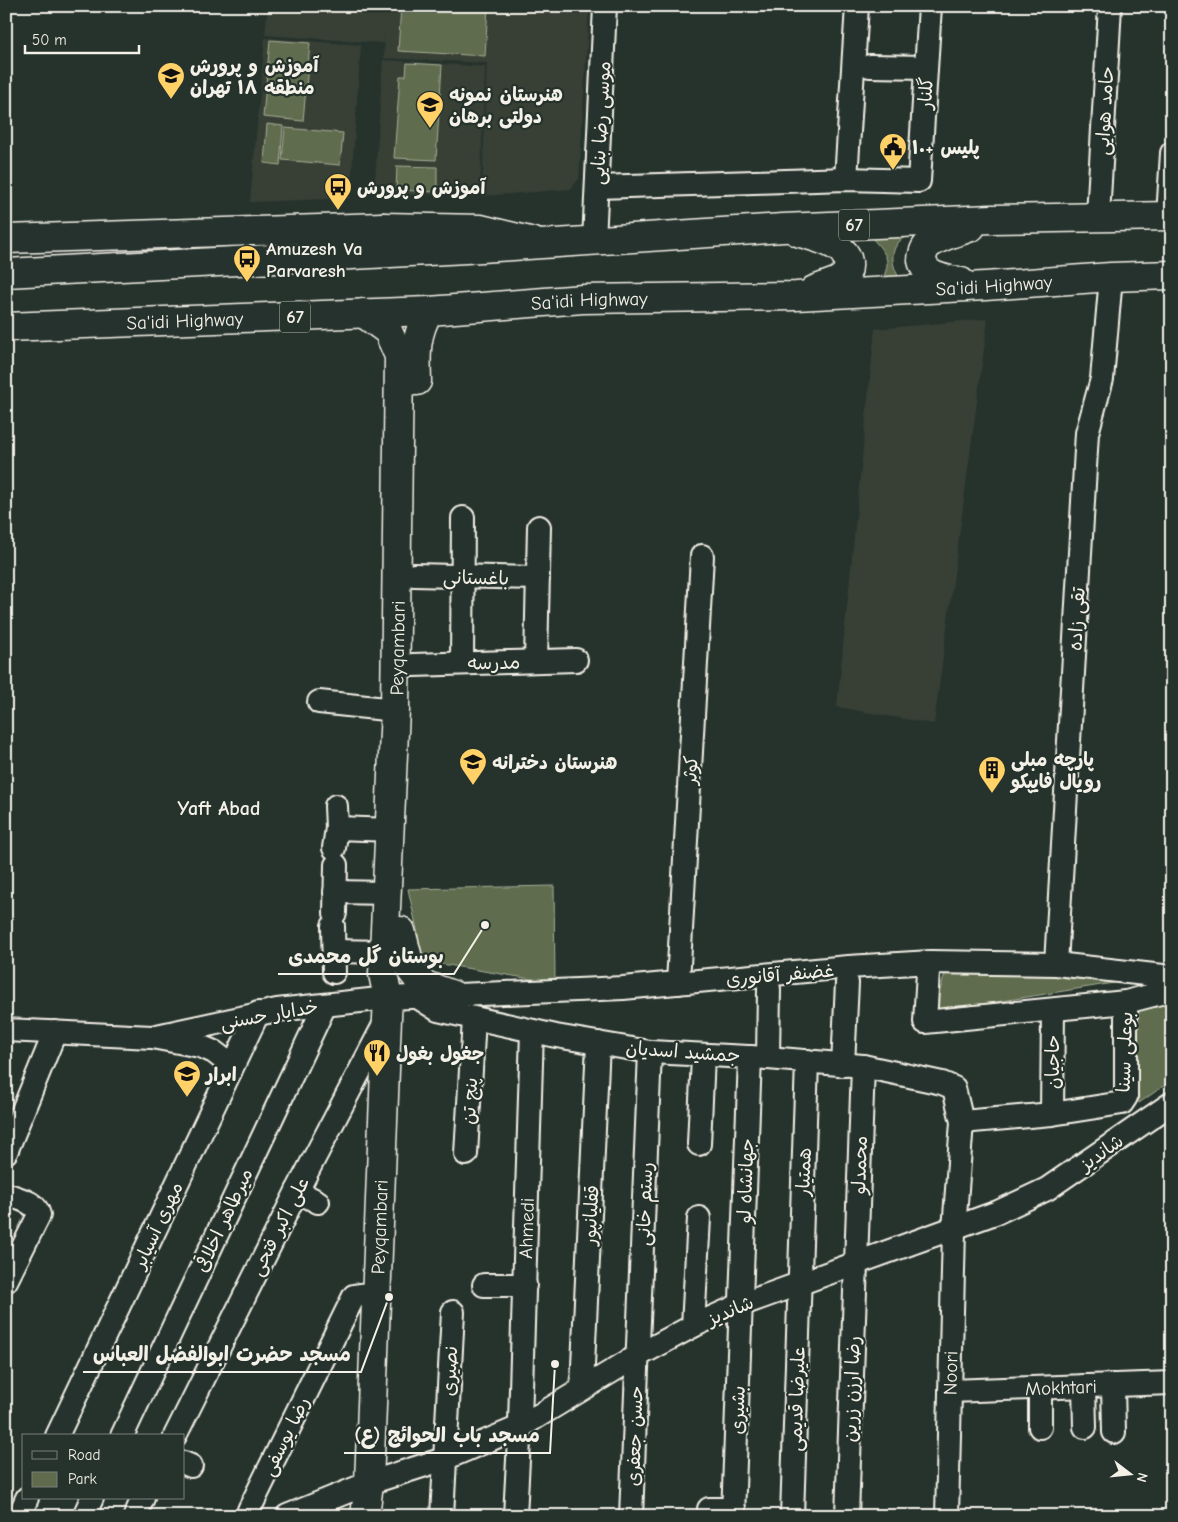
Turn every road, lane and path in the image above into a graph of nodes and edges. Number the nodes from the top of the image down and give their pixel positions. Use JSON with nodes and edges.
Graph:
{"nodes":[{"id":1,"x":605,"y":6,"type":"edge"},
{"id":2,"x":857,"y":6,"type":"edge"},
{"id":3,"x":930,"y":6,"type":"edge"},
{"id":4,"x":1110,"y":6,"type":"edge"},
{"id":5,"x":870,"y":66,"type":"dead end"},
{"id":6,"x":926,"y":67,"type":"junction"},
{"id":7,"x":1172,"y":153,"type":"edge"},
{"id":8,"x":846,"y":179,"type":"junction"},
{"id":9,"x":597,"y":187,"type":"junction"},
{"id":10,"x":1098,"y":216,"type":"junction"},
{"id":11,"x":1170,"y":216,"type":"edge"},
{"id":12,"x":992,"y":219,"type":"junction"},
{"id":13,"x":6,"y":223,"type":"edge"},
{"id":14,"x":383,"y":227,"type":"junction"},
{"id":15,"x":783,"y":228,"type":"junction"},
{"id":16,"x":40,"y":238,"type":"junction"},
{"id":17,"x":6,"y":239,"type":"edge"},
{"id":18,"x":594,"y":241,"type":"junction"},
{"id":19,"x":538,"y":243,"type":"junction"},
{"id":20,"x":238,"y":259,"type":"junction"},
{"id":21,"x":6,"y":273,"type":"edge"},
{"id":22,"x":1172,"y":275,"type":"edge"},
{"id":23,"x":1111,"y":277,"type":"junction"},
{"id":24,"x":985,"y":286,"type":"junction"},
{"id":25,"x":796,"y":296,"type":"junction"},
{"id":26,"x":429,"y":311,"type":"junction"},
{"id":27,"x":363,"y":313,"type":"junction"},
{"id":28,"x":6,"y":327,"type":"edge"},
{"id":29,"x":408,"y":354,"type":"junction"},
{"id":30,"x":463,"y":518,"type":"dead end"},
{"id":31,"x":539,"y":527,"type":"dead end"},
{"id":32,"x":702,"y":556,"type":"dead end"},
{"id":33,"x":414,"y":575,"type":"junction"},
{"id":34,"x":463,"y":576,"type":"junction"},
{"id":35,"x":538,"y":578,"type":"junction"},
{"id":36,"x":576,"y":660,"type":"dead end"},
{"id":37,"x":536,"y":661,"type":"junction"},
{"id":38,"x":462,"y":662,"type":"junction"},
{"id":39,"x":404,"y":665,"type":"junction"},
{"id":40,"x":319,"y":702,"type":"dead end"},
{"id":41,"x":395,"y":710,"type":"junction"},
{"id":42,"x":391,"y":830,"type":"junction"},
{"id":43,"x":388,"y":893,"type":"junction"},
{"id":44,"x":334,"y":910,"type":"junction"},
{"id":45,"x":401,"y":930,"type":"junction"},
{"id":46,"x":384,"y":952,"type":"junction"},
{"id":47,"x":931,"y":962,"type":"junction"},
{"id":48,"x":1056,"y":964,"type":"junction"},
{"id":49,"x":1172,"y":977,"type":"edge"},
{"id":50,"x":847,"y":982,"type":"dead end"},
{"id":51,"x":678,"y":984,"type":"junction"},
{"id":52,"x":769,"y":989,"type":"dead end"},
{"id":53,"x":1172,"y":990,"type":"edge"},
{"id":54,"x":453,"y":995,"type":"junction"},
{"id":55,"x":416,"y":996,"type":"junction"},
{"id":56,"x":1126,"y":1002,"type":"junction"},
{"id":57,"x":325,"y":1005,"type":"junction"},
{"id":58,"x":388,"y":1008,"type":"junction"},
{"id":59,"x":1053,"y":1010,"type":"junction"},
{"id":60,"x":258,"y":1014,"type":"junction"},
{"id":61,"x":474,"y":1019,"type":"junction"},
{"id":62,"x":6,"y":1030,"type":"edge"},
{"id":63,"x":532,"y":1030,"type":"junction"},
{"id":64,"x":55,"y":1032,"type":"junction"},
{"id":65,"x":152,"y":1037,"type":"junction"},
{"id":66,"x":598,"y":1043,"type":"junction"},
{"id":67,"x":650,"y":1052,"type":"junction"},
{"id":68,"x":702,"y":1056,"type":"junction"},
{"id":69,"x":759,"y":1057,"type":"junction"},
{"id":70,"x":806,"y":1061,"type":"junction"},
{"id":71,"x":853,"y":1065,"type":"junction"},
{"id":72,"x":230,"y":1072,"type":"junction"},
{"id":73,"x":954,"y":1088,"type":"joint"},
{"id":74,"x":1172,"y":1103,"type":"edge"},
{"id":75,"x":1052,"y":1114,"type":"junction"},
{"id":76,"x":962,"y":1122,"type":"junction"},
{"id":77,"x":699,"y":1144,"type":"dead end"},
{"id":78,"x":6,"y":1152,"type":"edge"},
{"id":79,"x":466,"y":1154,"type":"dead end"},
{"id":80,"x":297,"y":1191,"type":"junction"},
{"id":81,"x":6,"y":1194,"type":"edge"},
{"id":82,"x":318,"y":1202,"type":"dead end"},
{"id":83,"x":699,"y":1218,"type":"dead end"},
{"id":84,"x":954,"y":1230,"type":"junction"},
{"id":85,"x":856,"y":1263,"type":"junction"},
{"id":86,"x":6,"y":1281,"type":"edge"},
{"id":87,"x":800,"y":1282,"type":"junction"},
{"id":88,"x":484,"y":1285,"type":"dead end"},
{"id":89,"x":525,"y":1285,"type":"junction"},
{"id":90,"x":376,"y":1293,"type":"junction"},
{"id":91,"x":740,"y":1305,"type":"junction"},
{"id":92,"x":452,"y":1312,"type":"dead end"},
{"id":93,"x":693,"y":1326,"type":"junction"},
{"id":94,"x":637,"y":1356,"type":"junction"},
{"id":95,"x":1172,"y":1383,"type":"edge"},
{"id":96,"x":1112,"y":1385,"type":"junction"},
{"id":97,"x":1084,"y":1386,"type":"junction"},
{"id":98,"x":582,"y":1387,"type":"junction"},
{"id":99,"x":1040,"y":1388,"type":"junction"},
{"id":100,"x":950,"y":1391,"type":"junction"},
{"id":101,"x":520,"y":1427,"type":"junction"},
{"id":102,"x":1040,"y":1427,"type":"dead end"},
{"id":103,"x":1085,"y":1427,"type":"dead end"},
{"id":104,"x":1114,"y":1432,"type":"dead end"},
{"id":105,"x":58,"y":1434,"type":"edge"},
{"id":106,"x":123,"y":1434,"type":"edge"},
{"id":107,"x":175,"y":1434,"type":"edge"},
{"id":108,"x":444,"y":1459,"type":"junction"},
{"id":109,"x":369,"y":1483,"type":"junction"},
{"id":110,"x":26,"y":1500,"type":"edge"},
{"id":111,"x":91,"y":1500,"type":"edge"},
{"id":112,"x":142,"y":1500,"type":"edge"},
{"id":113,"x":709,"y":1509,"type":"dead end"},
{"id":114,"x":308,"y":1511,"type":"edge"},
{"id":115,"x":733,"y":1512,"type":"edge"},
{"id":116,"x":19,"y":1516,"type":"edge"},
{"id":117,"x":84,"y":1516,"type":"edge"},
{"id":118,"x":135,"y":1516,"type":"edge"},
{"id":119,"x":251,"y":1516,"type":"edge"},
{"id":120,"x":286,"y":1516,"type":"edge"},
{"id":121,"x":365,"y":1516,"type":"edge"},
{"id":122,"x":442,"y":1516,"type":"edge"},
{"id":123,"x":515,"y":1516,"type":"edge"},
{"id":124,"x":631,"y":1516,"type":"edge"},
{"id":125,"x":792,"y":1516,"type":"edge"},
{"id":126,"x":847,"y":1516,"type":"edge"},
{"id":127,"x":947,"y":1516,"type":"edge"}],
"edges":[{"from":1,"to":9,"type":"street","name":"موسی رضا بنایی"},
{"from":2,"to":8,"type":"street"},
{"from":3,"to":6,"type":"street","name":"گلنار"},
{"from":4,"to":10,"type":"street","name":"حامد هوایی"},
{"from":5,"to":6,"type":"street"},
{"from":6,"to":8,"type":"street","name":"گلنار"},
{"from":7,"to":11,"type":"street"},
{"from":8,"to":9,"type":"street"},
{"from":9,"to":18,"type":"street","name":"موسی رضا بنایی"},
{"from":10,"to":11,"type":"main road","number":"67"},
{"from":10,"to":12,"type":"main road","number":"67"},
{"from":12,"to":15,"type":"main road","number":"67"},
{"from":12,"to":24,"type":"main road"},
{"from":13,"to":16,"type":"main road"},
{"from":14,"to":16,"type":"main road"},
{"from":14,"to":19,"type":"main road"},
{"from":14,"to":20,"type":"main road"},
{"from":15,"to":18,"type":"main road","number":"67"},
{"from":15,"to":25,"type":"main road"},
{"from":16,"to":17,"type":"main road"},
{"from":18,"to":19,"type":"main road","number":"67"},
{"from":19,"to":20,"type":"main road","number":"67"},
{"from":20,"to":21,"type":"main road","number":"67"},
{"from":22,"to":23,"type":"main road","name":"Sa'idi Highway","number":"67"},
{"from":23,"to":24,"type":"main road","name":"Sa'idi Highway","number":"67"},
{"from":23,"to":48,"type":"street","name":"تقی زاده"},
{"from":24,"to":25,"type":"main road","name":"Sa'idi Highway","number":"67"},
{"from":25,"to":26,"type":"main road","name":"Sa'idi Highway","number":"67"},
{"from":26,"to":27,"type":"main road","name":"Sa'idi Highway","number":"67"},
{"from":26,"to":29,"type":"main road"},
{"from":27,"to":28,"type":"main road","name":"Sa'idi Highway","number":"67"},
{"from":27,"to":29,"type":"main road","name":"Peyqambari"},
{"from":29,"to":33,"type":"main road","name":"Peyqambari"},
{"from":29,"to":39,"type":"main road","name":"Peyqambari"},
{"from":30,"to":34,"type":"street"},
{"from":31,"to":35,"type":"street"},
{"from":32,"to":51,"type":"street","name":"کوثر"},
{"from":33,"to":34,"type":"street","name":"باغستانی"},
{"from":33,"to":39,"type":"main road","name":"Peyqambari"},
{"from":34,"to":35,"type":"street","name":"باغستانی"},
{"from":34,"to":38,"type":"street"},
{"from":35,"to":37,"type":"street"},
{"from":36,"to":37,"type":"street","name":"مدرسه"},
{"from":37,"to":38,"type":"street","name":"مدرسه"},
{"from":38,"to":39,"type":"street","name":"مدرسه"},
{"from":39,"to":41,"type":"main road","name":"Peyqambari"},
{"from":39,"to":45,"type":"main road","name":"Peyqambari"},
{"from":40,"to":41,"type":"street"},
{"from":41,"to":42,"type":"main road","name":"Peyqambari"},
{"from":42,"to":43,"type":"main road","name":"Peyqambari"},
{"from":42,"to":44,"type":"street"},
{"from":43,"to":44,"type":"street"},
{"from":43,"to":46,"type":"main road","name":"Peyqambari"},
{"from":44,"to":46,"type":"street"},
{"from":45,"to":54,"type":"main road"},
{"from":45,"to":58,"type":"main road","name":"Peyqambari"},
{"from":46,"to":58,"type":"main road","name":"Peyqambari"},
{"from":47,"to":48,"type":"street","name":"غضنفر آقانوری"},
{"from":47,"to":51,"type":"street","name":"غضنفر آقانوری"},
{"from":47,"to":59,"type":"street"},
{"from":48,"to":49,"type":"street","name":"غضنفر آقانوری"},
{"from":50,"to":71,"type":"street","name":"محمدلو"},
{"from":51,"to":54,"type":"street","name":"غضنفر آقانوری"},
{"from":52,"to":69,"type":"street","name":"جهانشاه لو"},
{"from":53,"to":56,"type":"street"},
{"from":54,"to":55,"type":"street","name":"غضنفر آقانوری"},
{"from":55,"to":58,"type":"street","name":"غضنفر آقانوری"},
{"from":55,"to":61,"type":"street","name":"جمشید اسدیان"},
{"from":56,"to":59,"type":"street"},
{"from":56,"to":75,"type":"street","name":"بوعلی سینا"},
{"from":57,"to":58,"type":"street","name":"خدایار حسنی"},
{"from":57,"to":60,"type":"street","name":"خدایار حسنی"},
{"from":57,"to":106,"type":"street","name":"میرطاهر اخلاقی"},
{"from":58,"to":80,"type":"street","name":"علی اکبر فتحی"},
{"from":58,"to":90,"type":"main road","name":"Peyqambari"},
{"from":59,"to":75,"type":"street","name":"حاجیان"},
{"from":60,"to":65,"type":"street","name":"خدایار حسنی"},
{"from":60,"to":72,"type":"street","name":"مهری آسیابر"},
{"from":61,"to":63,"type":"street","name":"جمشید اسدیان"},
{"from":61,"to":79,"type":"street","name":"پنج تن"},
{"from":62,"to":64,"type":"street","name":"خدایار حسنی"},
{"from":63,"to":66,"type":"street","name":"جمشید اسدیان"},
{"from":63,"to":89,"type":"street","name":"Ahmedi"},
{"from":64,"to":65,"type":"street","name":"خدایار حسنی"},
{"from":64,"to":78,"type":"street"},
{"from":65,"to":72,"type":"street","name":"خدایار حسنی"},
{"from":66,"to":67,"type":"street","name":"جمشید اسدیان"},
{"from":66,"to":98,"type":"street","name":"قفلیانپور"},
{"from":67,"to":68,"type":"street","name":"جمشید اسدیان"},
{"from":67,"to":94,"type":"street","name":"رستم خانی"},
{"from":68,"to":69,"type":"street","name":"جمشید اسدیان"},
{"from":68,"to":77,"type":"street"},
{"from":69,"to":70,"type":"street","name":"جمشید اسدیان"},
{"from":69,"to":91,"type":"street","name":"جهانشاه لو"},
{"from":70,"to":71,"type":"street","name":"جمشید اسدیان"},
{"from":70,"to":87,"type":"street","name":"همتیار"},
{"from":71,"to":73,"type":"street","name":"جمشید اسدیان"},
{"from":71,"to":85,"type":"street","name":"محمدلو"},
{"from":72,"to":105,"type":"street","name":"مهری آسیابر"},
{"from":73,"to":76,"type":"street","name":"Noori"},
{"from":74,"to":84,"type":"street","name":"شاندیز"},
{"from":75,"to":76,"type":"street"},
{"from":76,"to":84,"type":"street","name":"Noori"},
{"from":80,"to":82,"type":"street"},
{"from":80,"to":107,"type":"street","name":"علی اکبر فتحی"},
{"from":81,"to":86,"type":"street"},
{"from":83,"to":93,"type":"street"},
{"from":84,"to":85,"type":"street","name":"شاندیز"},
{"from":84,"to":100,"type":"street","name":"Noori"},
{"from":85,"to":87,"type":"street","name":"شاندیز"},
{"from":85,"to":126,"type":"street","name":"رضا ارزن زرین"},
{"from":87,"to":91,"type":"street","name":"شاندیز"},
{"from":87,"to":125,"type":"street","name":"علیرضا قدیمی"},
{"from":88,"to":89,"type":"street"},
{"from":89,"to":101,"type":"street","name":"Ahmedi"},
{"from":90,"to":109,"type":"main road","name":"Peyqambari"},
{"from":90,"to":119,"type":"street","name":"رضا یوسفی"},
{"from":91,"to":93,"type":"street","name":"شاندیز"},
{"from":91,"to":115,"type":"street","name":"بشیری"},
{"from":92,"to":108,"type":"street","name":"نصیری"},
{"from":93,"to":94,"type":"street","name":"شاندیز"},
{"from":94,"to":98,"type":"street","name":"شاندیز"},
{"from":94,"to":124,"type":"street","name":"حسن جعفری"},
{"from":95,"to":96,"type":"street","name":"Mokhtari"},
{"from":96,"to":97,"type":"street","name":"Mokhtari"},
{"from":96,"to":104,"type":"street"},
{"from":97,"to":99,"type":"street","name":"Mokhtari"},
{"from":97,"to":103,"type":"street"},
{"from":98,"to":101,"type":"street","name":"شاندیز"},
{"from":99,"to":100,"type":"street","name":"Mokhtari"},
{"from":99,"to":102,"type":"street"},
{"from":100,"to":127,"type":"street","name":"Noori"},
{"from":101,"to":108,"type":"street","name":"شاندیز"},
{"from":101,"to":123,"type":"street","name":"Ahmedi"},
{"from":108,"to":109,"type":"street","name":"شاندیز"},
{"from":108,"to":122,"type":"street","name":"نصیری"},
{"from":109,"to":114,"type":"street","name":"شاندیز"},
{"from":109,"to":121,"type":"main road","name":"Peyqambari"},
{"from":110,"to":116,"type":"street"},
{"from":111,"to":117,"type":"street"},
{"from":112,"to":118,"type":"street"},
{"from":113,"to":115,"type":"street"},
{"from":114,"to":120,"type":"street","name":"شاندیز"}]}
